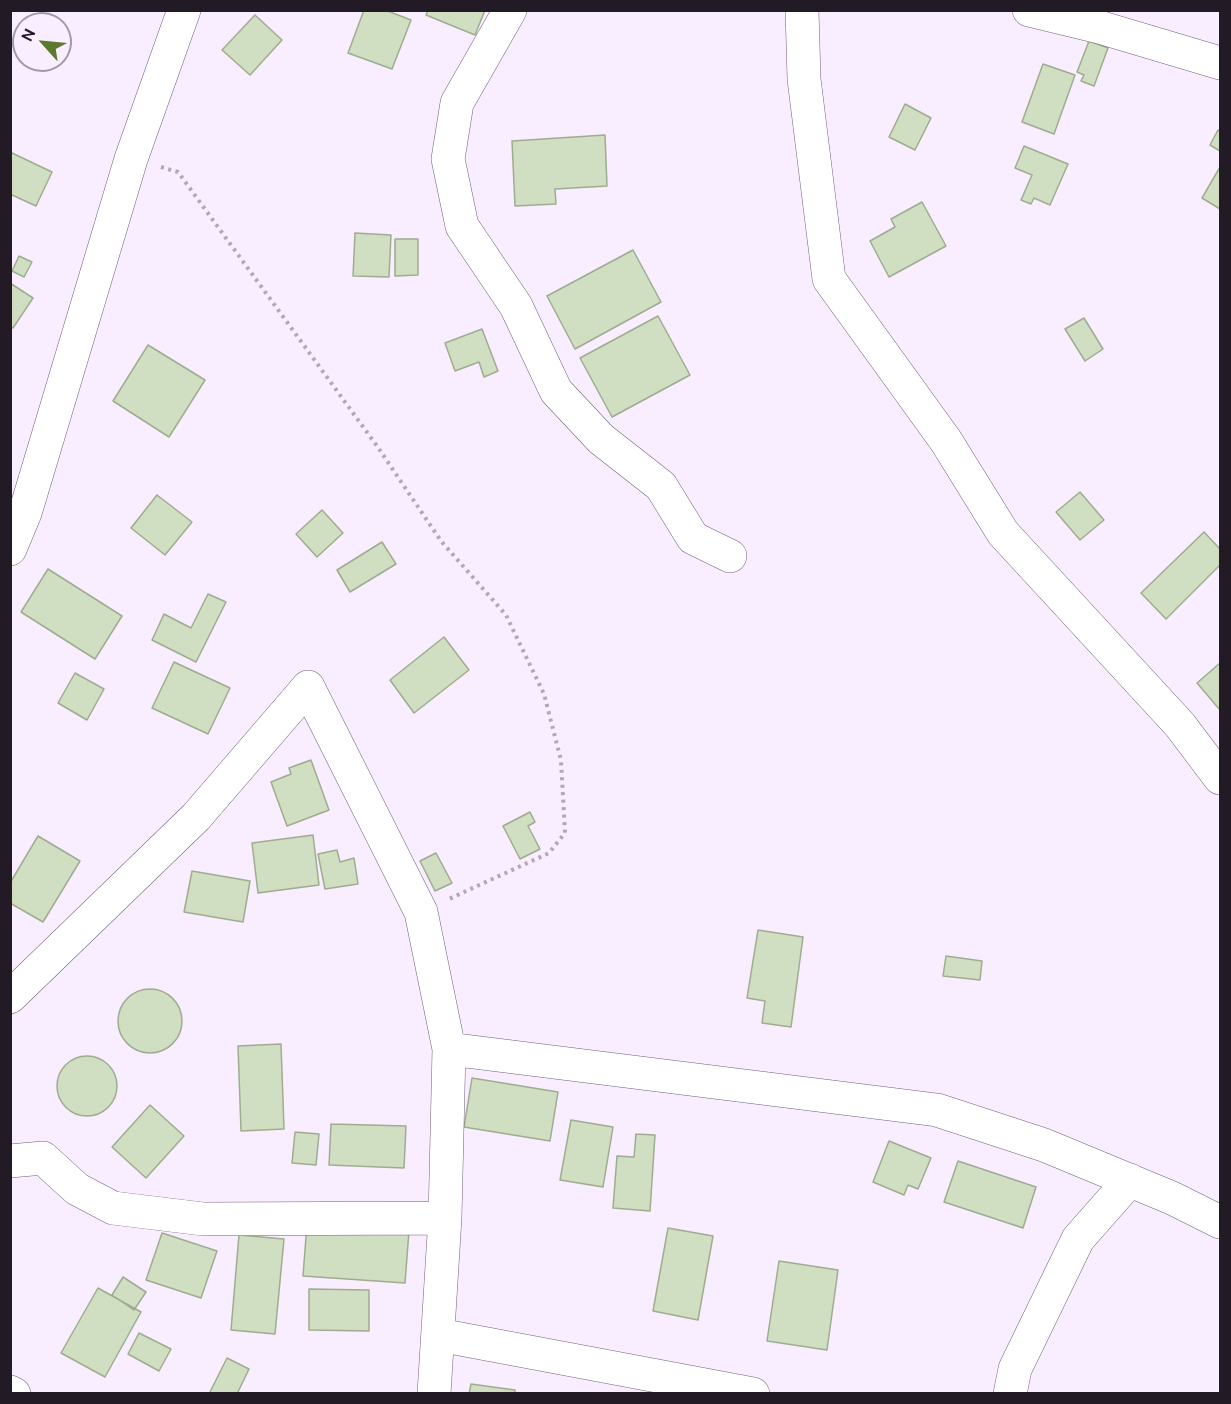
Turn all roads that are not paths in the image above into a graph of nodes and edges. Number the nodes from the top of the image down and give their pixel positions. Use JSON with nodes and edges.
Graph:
{"nodes":[{"id":1,"x":184,"y":10,"type":"edge"},
{"id":2,"x":510,"y":10,"type":"edge"},
{"id":3,"x":802,"y":10,"type":"edge"},
{"id":4,"x":1029,"y":10,"type":"edge"},
{"id":5,"x":1221,"y":63,"type":"edge"},
{"id":6,"x":10,"y":549,"type":"edge"},
{"id":7,"x":730,"y":556,"type":"dead end"},
{"id":8,"x":1221,"y":778,"type":"edge"},
{"id":9,"x":10,"y":997,"type":"edge"},
{"id":10,"x":449,"y":1049,"type":"junction"},
{"id":11,"x":10,"y":1161,"type":"edge"},
{"id":12,"x":1130,"y":1180,"type":"junction"},
{"id":13,"x":446,"y":1218,"type":"junction"},
{"id":14,"x":1221,"y":1222,"type":"edge"},
{"id":15,"x":439,"y":1335,"type":"junction"},
{"id":16,"x":752,"y":1393,"type":"edge"},
{"id":17,"x":434,"y":1394,"type":"edge"},
{"id":18,"x":1010,"y":1394,"type":"edge"}],
"edges":[{"from":1,"to":6,"type":"street"},
{"from":2,"to":7,"type":"street"},
{"from":3,"to":8,"type":"street"},
{"from":4,"to":5,"type":"street"},
{"from":9,"to":10,"type":"street"},
{"from":10,"to":12,"type":"street"},
{"from":10,"to":13,"type":"street"},
{"from":11,"to":13,"type":"street"},
{"from":12,"to":14,"type":"street"},
{"from":12,"to":18,"type":"street"},
{"from":13,"to":15,"type":"street"},
{"from":15,"to":16,"type":"street"},
{"from":15,"to":17,"type":"street"}]}
